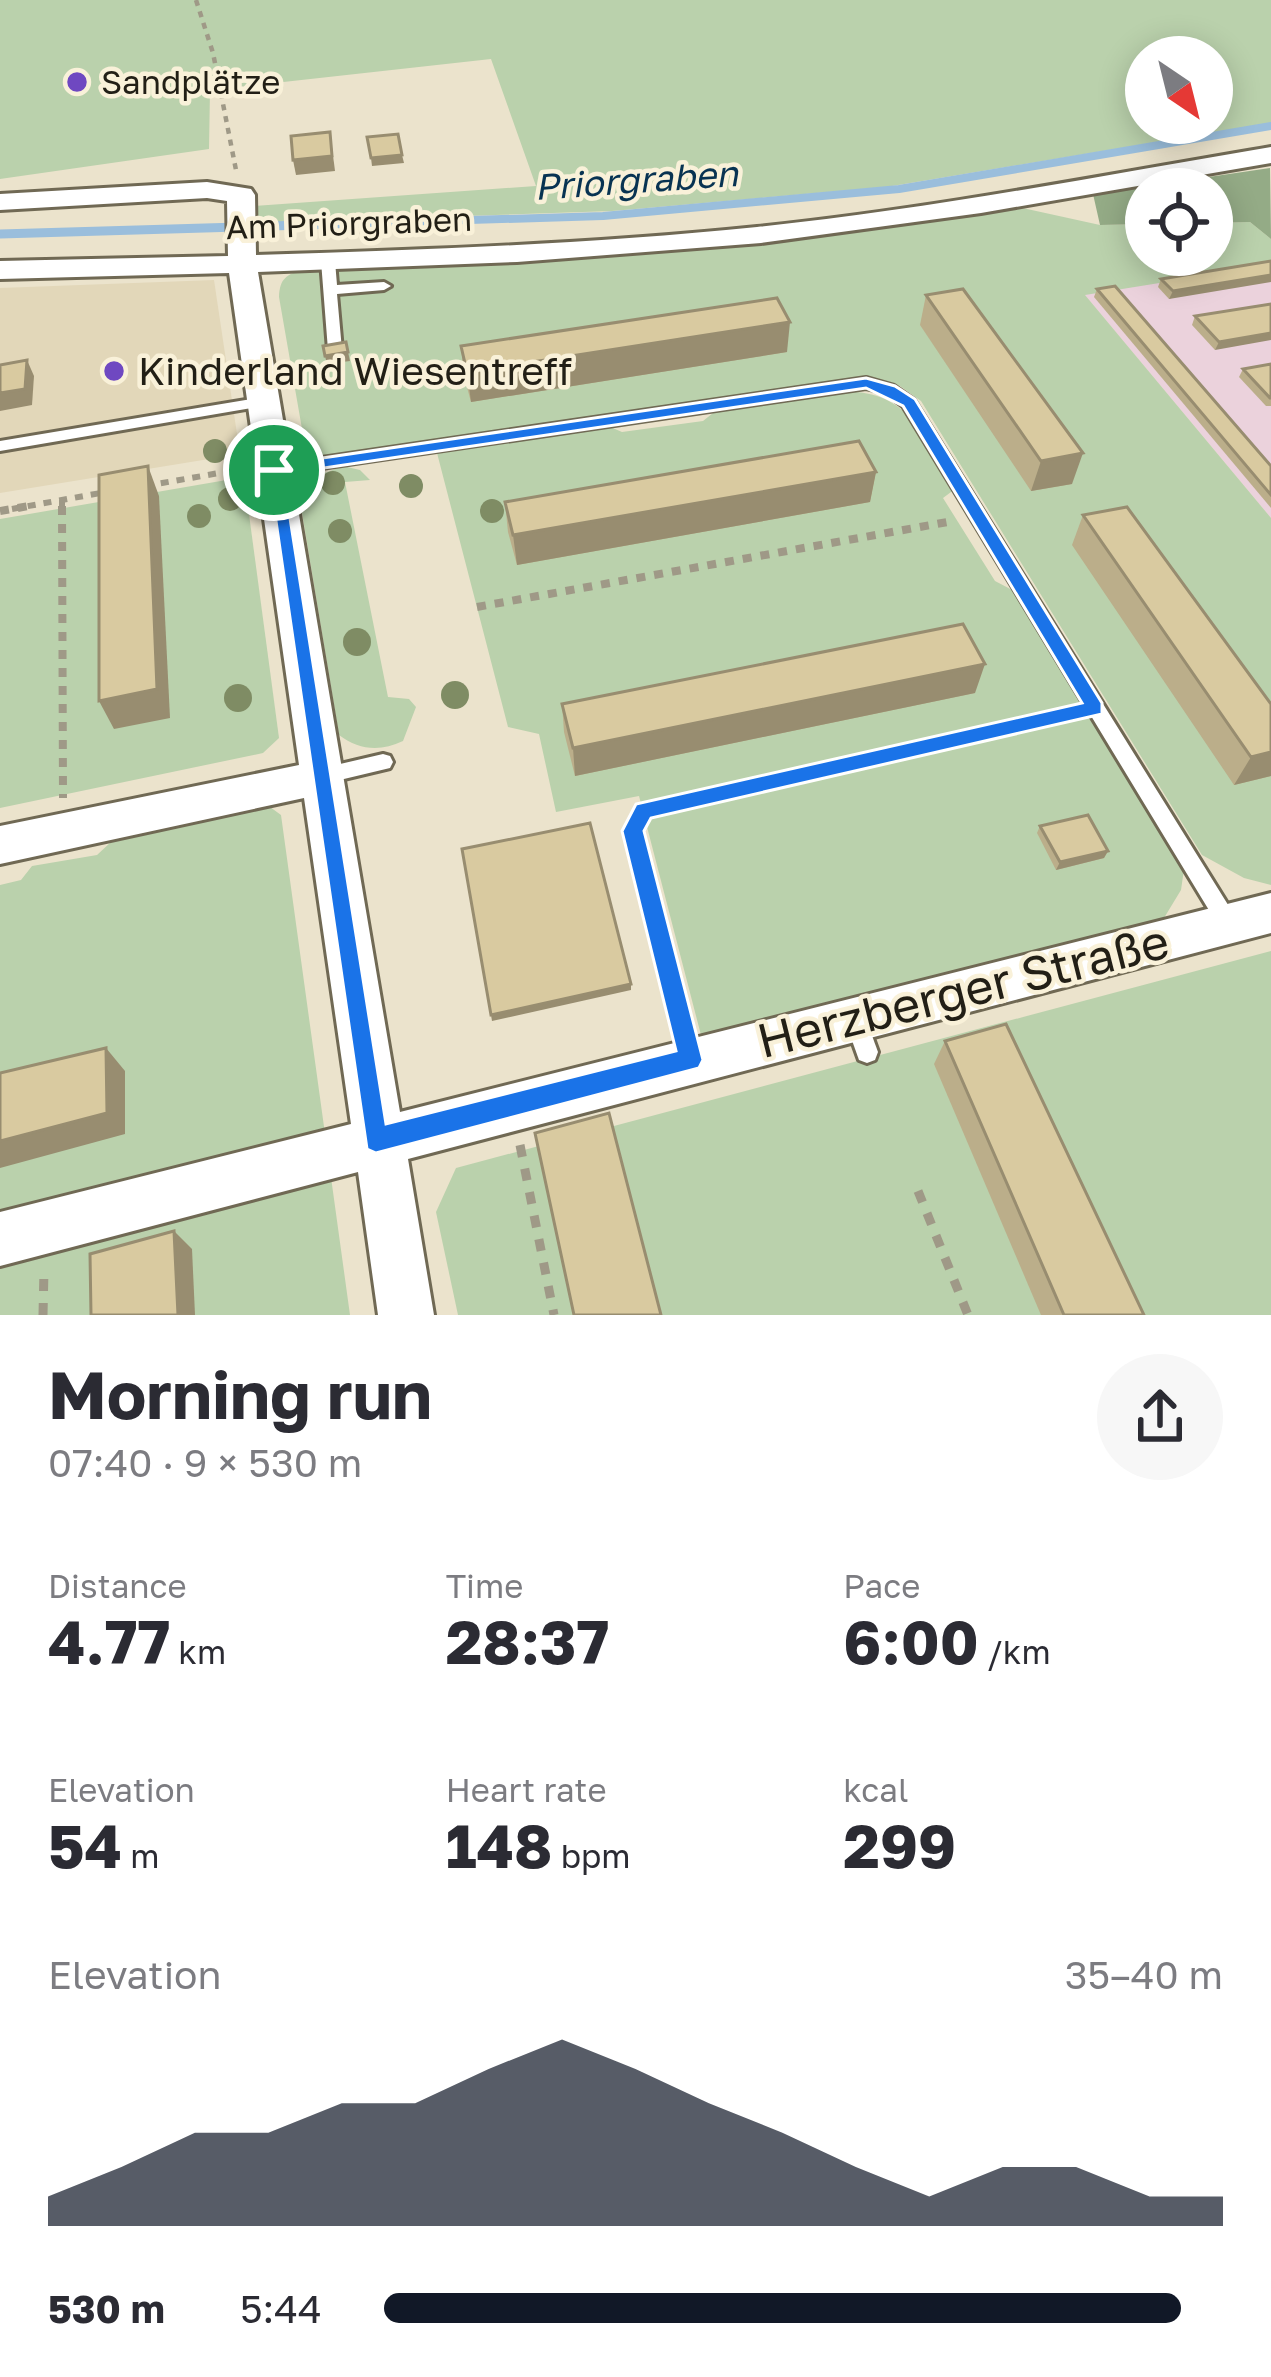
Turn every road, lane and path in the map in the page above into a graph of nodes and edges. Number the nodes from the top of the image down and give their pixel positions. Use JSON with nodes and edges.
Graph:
{"nodes":[{"id":1,"x":196,"y":0,"type":"edge"},
{"id":2,"x":1271,"y":155,"type":"edge"},
{"id":3,"x":0,"y":202,"type":"edge"},
{"id":4,"x":242,"y":228,"type":"junction"},
{"id":5,"x":328,"y":261,"type":"junction"},
{"id":6,"x":0,"y":270,"type":"edge"},
{"id":7,"x":384,"y":286,"type":"dead end"},
{"id":8,"x":330,"y":290,"type":"junction"},
{"id":9,"x":334,"y":350,"type":"edge"},
{"id":10,"x":263,"y":402,"type":"junction"},
{"id":11,"x":0,"y":446,"type":"edge"},
{"id":12,"x":274,"y":467,"type":"junction"},
{"id":13,"x":133,"y":488,"type":"edge"},
{"id":14,"x":109,"y":492,"type":"edge"},
{"id":15,"x":62,"y":500,"type":"junction"},
{"id":16,"x":0,"y":511,"type":"edge"},
{"id":17,"x":979,"y":517,"type":"junction"},
{"id":18,"x":477,"y":607,"type":"dead end"},
{"id":19,"x":1095,"y":708,"type":"junction"},
{"id":20,"x":383,"y":762,"type":"dead end"},
{"id":21,"x":323,"y":777,"type":"junction"},
{"id":22,"x":64,"y":832,"type":"junction"},
{"id":23,"x":0,"y":845,"type":"edge"},
{"id":24,"x":1227,"y":930,"type":"edge"},
{"id":25,"x":691,"y":1060,"type":"junction"},
{"id":26,"x":376,"y":1140,"type":"junction"},
{"id":27,"x":523,"y":1162,"type":"dead end"},
{"id":28,"x":919,"y":1191,"type":"dead end"},
{"id":29,"x":0,"y":1239,"type":"edge"},
{"id":30,"x":406,"y":1315,"type":"edge"},
{"id":31,"x":554,"y":1315,"type":"edge"},
{"id":32,"x":968,"y":1315,"type":"edge"}],
"edges":[{"from":1,"to":4,"type":"path"},
{"from":2,"to":5,"type":"street","name":"Am Priorgraben"},
{"from":3,"to":4,"type":"street","name":"Am Priorgraben"},
{"from":4,"to":5,"type":"street","name":"Am Priorgraben"},
{"from":4,"to":6,"type":"street","name":"Am Priorgraben"},
{"from":4,"to":10,"type":"street"},
{"from":5,"to":8,"type":"lane"},
{"from":7,"to":8,"type":"lane"},
{"from":8,"to":9,"type":"lane"},
{"from":10,"to":11,"type":"lane"},
{"from":10,"to":12,"type":"street"},
{"from":12,"to":13,"type":"path"},
{"from":12,"to":17,"type":"lane"},
{"from":12,"to":21,"type":"street"},
{"from":14,"to":15,"type":"path"},
{"from":15,"to":16,"type":"path"},
{"from":15,"to":22,"type":"path"},
{"from":17,"to":18,"type":"path"},
{"from":17,"to":19,"type":"lane"},
{"from":19,"to":24,"type":"lane"},
{"from":19,"to":25,"type":"path"},
{"from":20,"to":21,"type":"lane"},
{"from":21,"to":22,"type":"street"},
{"from":21,"to":26,"type":"street"},
{"from":22,"to":23,"type":"street"},
{"from":24,"to":25,"type":"street","name":"Herzberger Straße"},
{"from":25,"to":26,"type":"street","name":"Herzberger Straße"},
{"from":26,"to":29,"type":"street","name":"Herzberger Straße"},
{"from":26,"to":30,"type":"street"},
{"from":27,"to":31,"type":"path"},
{"from":28,"to":32,"type":"path"}]}
